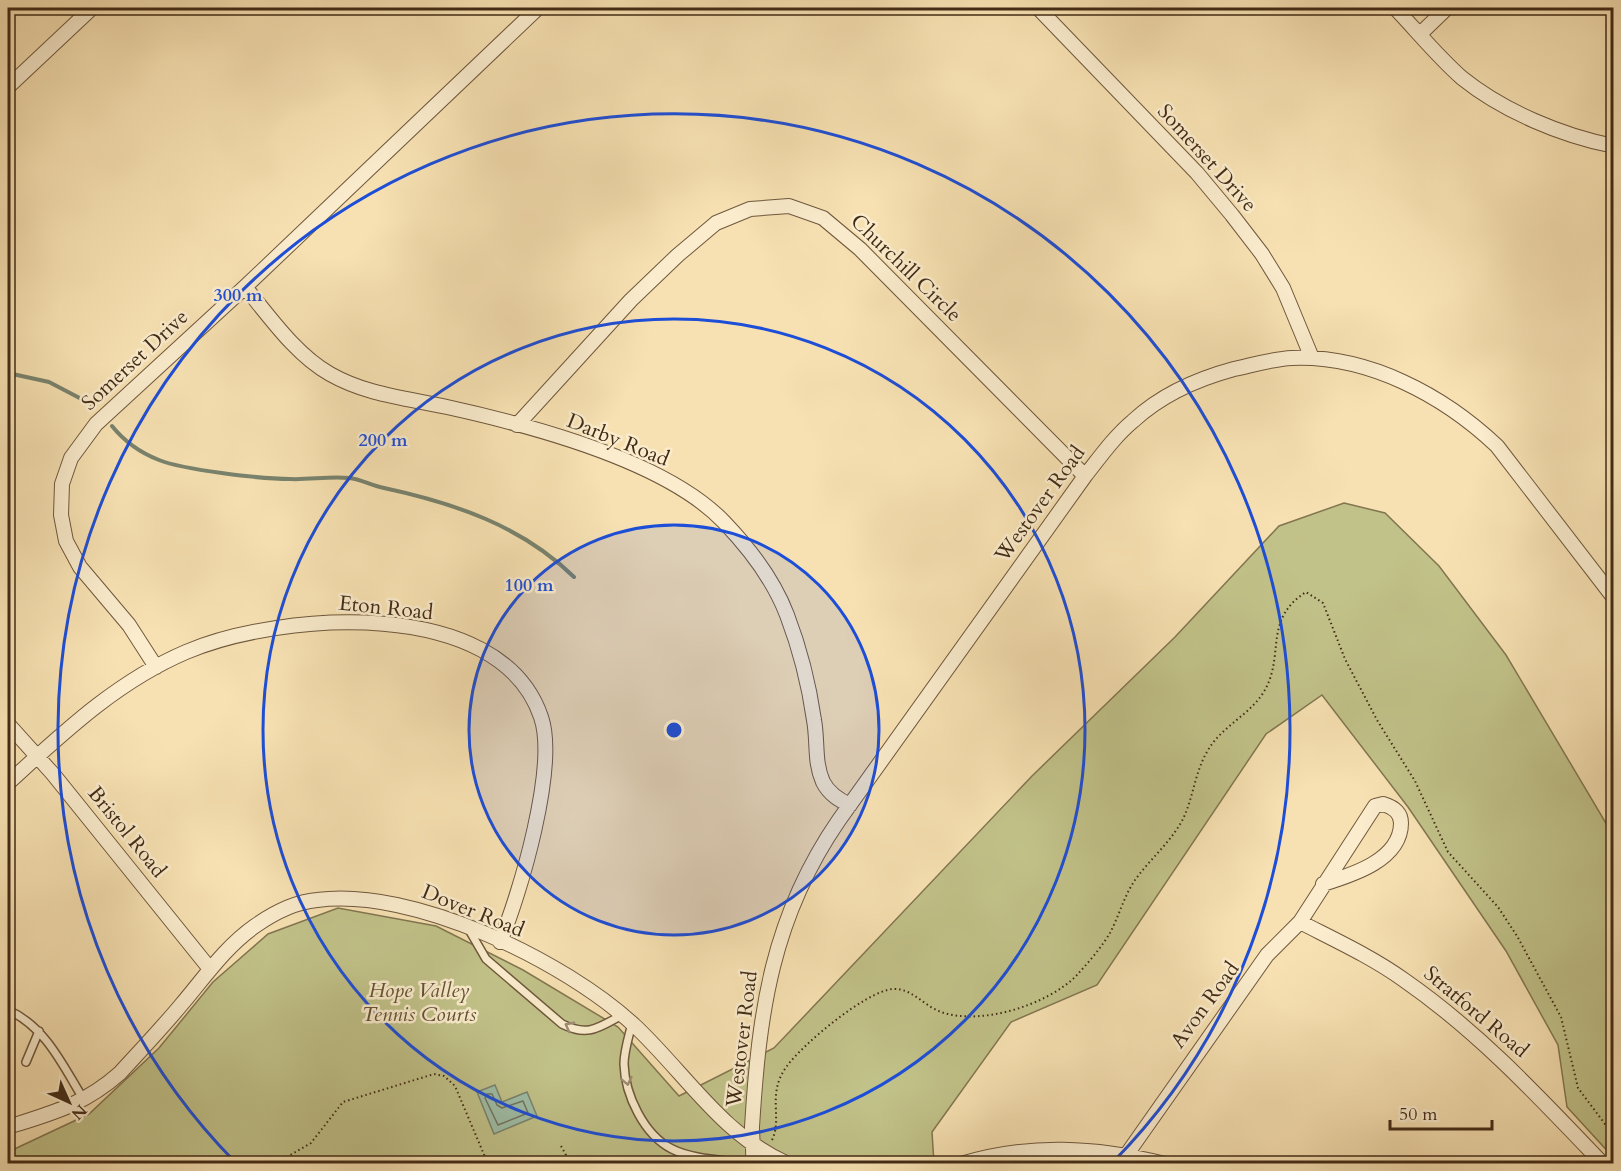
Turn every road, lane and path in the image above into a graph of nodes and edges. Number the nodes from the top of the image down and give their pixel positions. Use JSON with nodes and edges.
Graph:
{"nodes":[{"id":1,"x":92,"y":8,"type":"edge"},
{"id":2,"x":538,"y":8,"type":"edge"},
{"id":3,"x":1038,"y":8,"type":"edge"},
{"id":4,"x":1395,"y":8,"type":"edge"},
{"id":5,"x":1448,"y":8,"type":"edge"},
{"id":6,"x":1420,"y":34,"type":"junction"},
{"id":7,"x":8,"y":87,"type":"edge"},
{"id":8,"x":1614,"y":146,"type":"edge"},
{"id":9,"x":245,"y":287,"type":"junction"},
{"id":10,"x":1312,"y":358,"type":"junction"},
{"id":11,"x":517,"y":425,"type":"junction"},
{"id":12,"x":1085,"y":476,"type":"junction"},
{"id":13,"x":1614,"y":598,"type":"edge"},
{"id":14,"x":156,"y":667,"type":"junction"},
{"id":15,"x":8,"y":724,"type":"edge"},
{"id":16,"x":37,"y":757,"type":"junction"},
{"id":17,"x":8,"y":783,"type":"edge"},
{"id":18,"x":850,"y":805,"type":"junction"},
{"id":19,"x":1323,"y":884,"type":"junction"},
{"id":20,"x":1300,"y":922,"type":"junction"},
{"id":21,"x":467,"y":927,"type":"junction"},
{"id":22,"x":500,"y":942,"type":"junction"},
{"id":23,"x":210,"y":969,"type":"junction"},
{"id":24,"x":8,"y":1010,"type":"edge"},
{"id":25,"x":627,"y":1019,"type":"junction"},
{"id":26,"x":39,"y":1031,"type":"junction"},
{"id":27,"x":26,"y":1062,"type":"dead end"},
{"id":28,"x":84,"y":1100,"type":"junction"},
{"id":29,"x":8,"y":1127,"type":"edge"},
{"id":30,"x":1614,"y":1136,"type":"edge"},
{"id":31,"x":561,"y":1146,"type":"dead end"},
{"id":32,"x":759,"y":1148,"type":"junction"},
{"id":33,"x":1126,"y":1154,"type":"junction"},
{"id":34,"x":964,"y":1163,"type":"edge"},
{"id":35,"x":275,"y":1164,"type":"edge"},
{"id":36,"x":488,"y":1164,"type":"edge"},
{"id":37,"x":571,"y":1164,"type":"edge"},
{"id":38,"x":751,"y":1164,"type":"edge"},
{"id":39,"x":788,"y":1164,"type":"edge"},
{"id":40,"x":1166,"y":1164,"type":"edge"},
{"id":41,"x":1603,"y":1164,"type":"edge"}],
"edges":[{"from":1,"to":7,"type":"street"},
{"from":2,"to":9,"type":"street","name":"Somerset Drive"},
{"from":3,"to":10,"type":"street","name":"Somerset Drive"},
{"from":4,"to":6,"type":"street"},
{"from":5,"to":6,"type":"street"},
{"from":6,"to":8,"type":"street"},
{"from":9,"to":11,"type":"street","name":"Darby Road"},
{"from":9,"to":14,"type":"street","name":"Somerset Drive"},
{"from":10,"to":12,"type":"street","name":"Westover Road"},
{"from":10,"to":13,"type":"street","name":"Westover Road"},
{"from":11,"to":12,"type":"street","name":"Churchill Circle"},
{"from":11,"to":18,"type":"street","name":"Darby Road"},
{"from":12,"to":18,"type":"street","name":"Westover Road"},
{"from":14,"to":16,"type":"street","name":"Eton Road"},
{"from":14,"to":22,"type":"street","name":"Eton Road"},
{"from":15,"to":16,"type":"street","name":"Bristol Road"},
{"from":16,"to":17,"type":"street","name":"Eton Road"},
{"from":16,"to":23,"type":"street","name":"Bristol Road"},
{"from":18,"to":32,"type":"street","name":"Westover Road"},
{"from":19,"to":19,"type":"street","name":"Avon Road"},
{"from":19,"to":20,"type":"street","name":"Avon Road"},
{"from":20,"to":33,"type":"street","name":"Avon Road"},
{"from":20,"to":41,"type":"street","name":"Stratford Road"},
{"from":21,"to":22,"type":"street","name":"Dover Road"},
{"from":21,"to":23,"type":"street","name":"Dover Road"},
{"from":25,"to":21,"type":"lane","one_way":true},
{"from":22,"to":25,"type":"street","name":"Dover Road"},
{"from":23,"to":28,"type":"street","name":"Dover Road"},
{"from":24,"to":26,"type":"lane"},
{"from":25,"to":32,"type":"street","name":"Dover Road"},
{"from":25,"to":38,"type":"lane","one_way":true},
{"from":26,"to":27,"type":"lane"},
{"from":26,"to":28,"type":"lane"},
{"from":28,"to":29,"type":"street","name":"Dover Road"},
{"from":30,"to":32,"type":"path"},
{"from":31,"to":37,"type":"path"},
{"from":32,"to":38,"type":"street","name":"Westover Road"},
{"from":32,"to":39,"type":"street","name":"Dover Road"},
{"from":33,"to":34,"type":"street"},
{"from":33,"to":40,"type":"street"},
{"from":35,"to":36,"type":"path"}]}
